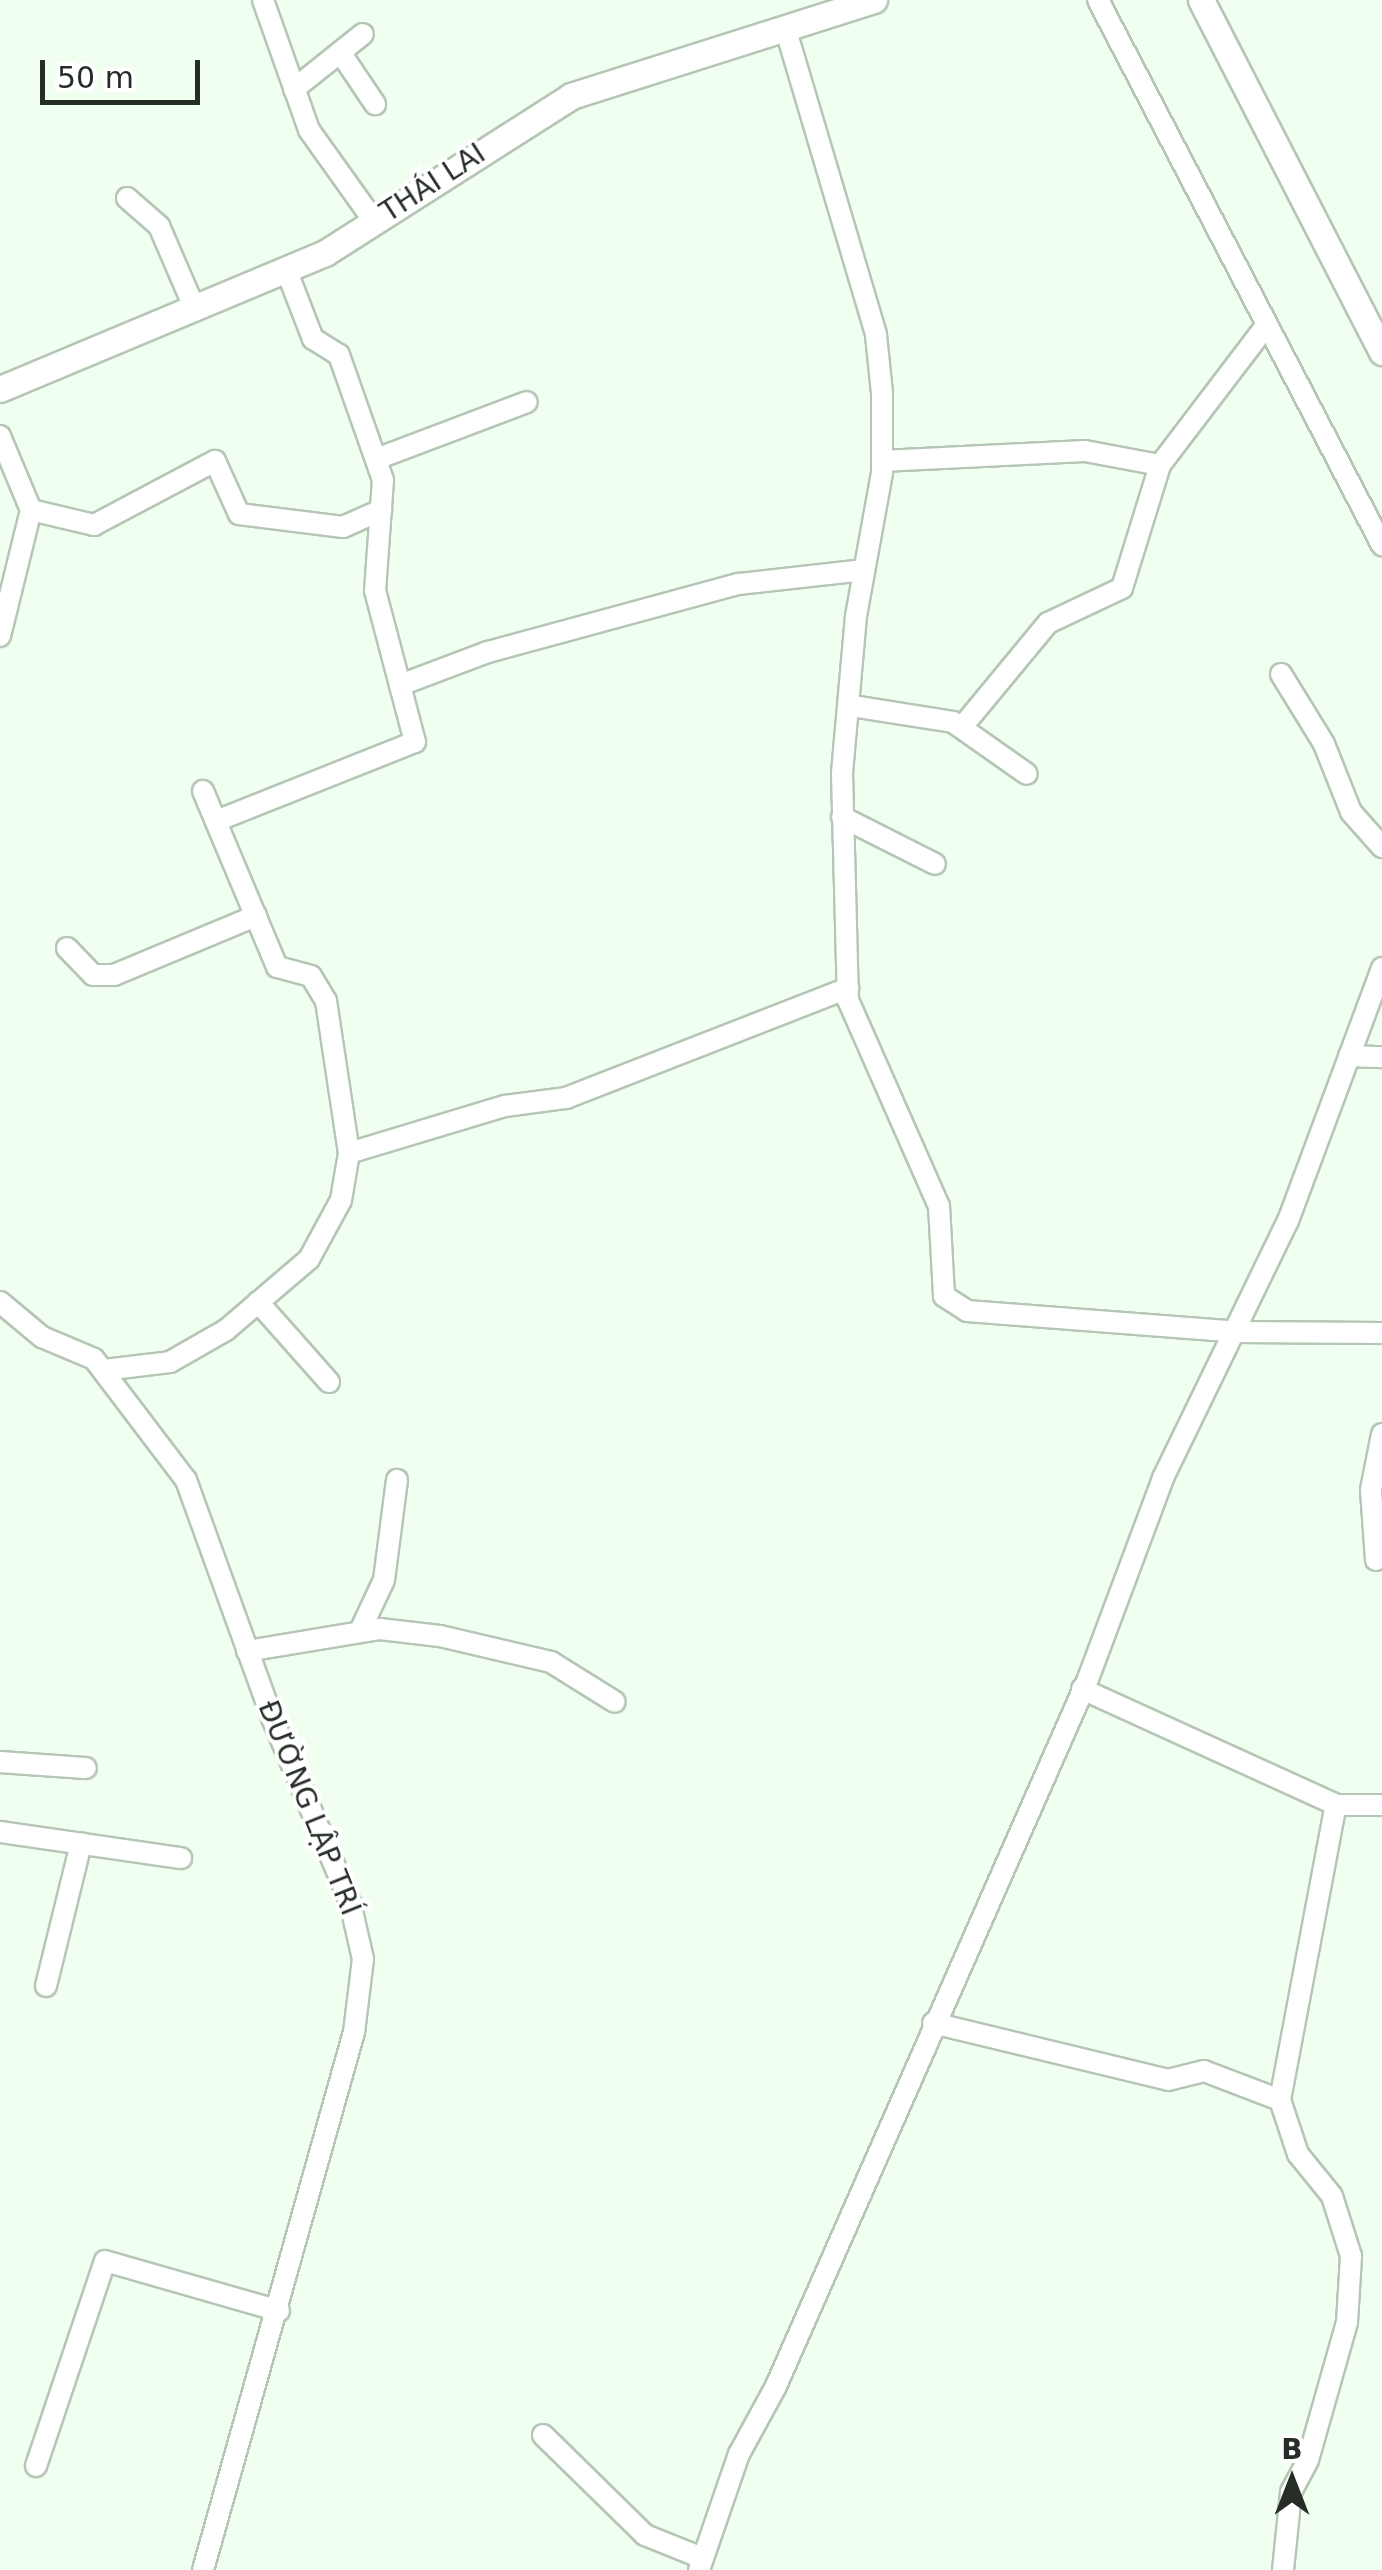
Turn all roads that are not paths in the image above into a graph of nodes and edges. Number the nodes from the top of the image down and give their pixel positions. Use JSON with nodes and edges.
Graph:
{"nodes":[{"id":1,"x":263,"y":0,"type":"edge"},
{"id":2,"x":874,"y":0,"type":"edge"},
{"id":3,"x":1098,"y":0,"type":"edge"},
{"id":4,"x":1201,"y":0,"type":"edge"},
{"id":5,"x":784,"y":27,"type":"junction"},
{"id":6,"x":363,"y":34,"type":"dead end"},
{"id":7,"x":340,"y":52,"type":"junction"},
{"id":8,"x":294,"y":89,"type":"junction"},
{"id":9,"x":375,"y":104,"type":"dead end"},
{"id":10,"x":127,"y":198,"type":"dead end"},
{"id":11,"x":374,"y":220,"type":"junction"},
{"id":12,"x":286,"y":269,"type":"junction"},
{"id":13,"x":194,"y":307,"type":"junction"},
{"id":14,"x":1265,"y":327,"type":"junction"},
{"id":15,"x":1382,"y":352,"type":"edge"},
{"id":16,"x":1,"y":386,"type":"edge"},
{"id":17,"x":527,"y":402,"type":"dead end"},
{"id":18,"x":0,"y":436,"type":"edge"},
{"id":19,"x":376,"y":459,"type":"junction"},
{"id":20,"x":882,"y":461,"type":"junction"},
{"id":21,"x":1160,"y":466,"type":"junction"},
{"id":22,"x":31,"y":510,"type":"junction"},
{"id":23,"x":381,"y":510,"type":"junction"},
{"id":24,"x":1382,"y":545,"type":"edge"},
{"id":25,"x":863,"y":570,"type":"junction"},
{"id":26,"x":0,"y":636,"type":"edge"},
{"id":27,"x":1282,"y":674,"type":"dead end"},
{"id":28,"x":400,"y":685,"type":"junction"},
{"id":29,"x":852,"y":706,"type":"junction"},
{"id":30,"x":962,"y":727,"type":"junction"},
{"id":31,"x":1027,"y":774,"type":"dead end"},
{"id":32,"x":203,"y":791,"type":"dead end"},
{"id":33,"x":842,"y":817,"type":"junction"},
{"id":34,"x":216,"y":821,"type":"junction"},
{"id":35,"x":1382,"y":847,"type":"edge"},
{"id":36,"x":935,"y":864,"type":"dead end"},
{"id":37,"x":256,"y":916,"type":"junction"},
{"id":38,"x":67,"y":948,"type":"dead end"},
{"id":39,"x":1382,"y":968,"type":"edge"},
{"id":40,"x":848,"y":988,"type":"junction"},
{"id":41,"x":1349,"y":1056,"type":"junction"},
{"id":42,"x":1382,"y":1057,"type":"edge"},
{"id":43,"x":349,"y":1154,"type":"junction"},
{"id":44,"x":258,"y":1302,"type":"junction"},
{"id":45,"x":3,"y":1312,"type":"edge"},
{"id":46,"x":1237,"y":1332,"type":"junction"},
{"id":47,"x":1382,"y":1333,"type":"edge"},
{"id":48,"x":104,"y":1370,"type":"junction"},
{"id":49,"x":330,"y":1382,"type":"dead end"},
{"id":50,"x":1382,"y":1434,"type":"edge"},
{"id":51,"x":397,"y":1480,"type":"dead end"},
{"id":52,"x":1376,"y":1560,"type":"dead end"},
{"id":53,"x":360,"y":1631,"type":"junction"},
{"id":54,"x":247,"y":1651,"type":"junction"},
{"id":55,"x":1082,"y":1689,"type":"junction"},
{"id":56,"x":615,"y":1702,"type":"dead end"},
{"id":57,"x":0,"y":1762,"type":"edge"},
{"id":58,"x":86,"y":1768,"type":"dead end"},
{"id":59,"x":1336,"y":1805,"type":"junction"},
{"id":60,"x":1382,"y":1805,"type":"edge"},
{"id":61,"x":0,"y":1832,"type":"edge"},
{"id":62,"x":82,"y":1844,"type":"junction"},
{"id":63,"x":181,"y":1858,"type":"dead end"},
{"id":64,"x":46,"y":1986,"type":"dead end"},
{"id":65,"x":934,"y":2022,"type":"junction"},
{"id":66,"x":1280,"y":2100,"type":"junction"},
{"id":67,"x":279,"y":2311,"type":"junction"},
{"id":68,"x":544,"y":2435,"type":"dead end"},
{"id":69,"x":36,"y":2466,"type":"dead end"},
{"id":70,"x":700,"y":2564,"type":"edge"},
{"id":71,"x":202,"y":2570,"type":"edge"},
{"id":72,"x":1283,"y":2570,"type":"edge"}],
"edges":[{"from":1,"to":8,"type":"street"},
{"from":2,"to":5,"type":"street","name":"THÁI LAI"},
{"from":3,"to":14,"type":"street"},
{"from":4,"to":15,"type":"street"},
{"from":5,"to":11,"type":"street","name":"THÁI LAI"},
{"from":5,"to":20,"type":"street"},
{"from":6,"to":7,"type":"street"},
{"from":7,"to":8,"type":"street"},
{"from":7,"to":9,"type":"street"},
{"from":8,"to":11,"type":"street"},
{"from":10,"to":13,"type":"street"},
{"from":11,"to":12,"type":"street","name":"THÁI LAI"},
{"from":12,"to":13,"type":"street","name":"THÁI LAI"},
{"from":12,"to":19,"type":"street"},
{"from":13,"to":16,"type":"street","name":"THÁI LAI"},
{"from":14,"to":21,"type":"street"},
{"from":14,"to":24,"type":"street"},
{"from":17,"to":19,"type":"street"},
{"from":18,"to":22,"type":"street"},
{"from":19,"to":23,"type":"street"},
{"from":20,"to":21,"type":"street"},
{"from":20,"to":25,"type":"street"},
{"from":21,"to":30,"type":"street"},
{"from":22,"to":23,"type":"street"},
{"from":22,"to":26,"type":"street"},
{"from":23,"to":28,"type":"street"},
{"from":25,"to":28,"type":"street"},
{"from":25,"to":29,"type":"street"},
{"from":27,"to":35,"type":"street"},
{"from":28,"to":34,"type":"street"},
{"from":29,"to":30,"type":"street"},
{"from":29,"to":33,"type":"street"},
{"from":30,"to":31,"type":"street"},
{"from":32,"to":34,"type":"street"},
{"from":33,"to":36,"type":"street"},
{"from":33,"to":40,"type":"street"},
{"from":34,"to":37,"type":"street"},
{"from":37,"to":38,"type":"street"},
{"from":37,"to":43,"type":"street"},
{"from":39,"to":41,"type":"street"},
{"from":40,"to":43,"type":"street"},
{"from":40,"to":46,"type":"street"},
{"from":41,"to":42,"type":"street"},
{"from":41,"to":46,"type":"street"},
{"from":43,"to":44,"type":"street"},
{"from":44,"to":48,"type":"street"},
{"from":44,"to":49,"type":"street"},
{"from":45,"to":48,"type":"street","name":"ĐƯỜNG LẬP TRÍ"},
{"from":46,"to":47,"type":"street"},
{"from":46,"to":55,"type":"street"},
{"from":48,"to":54,"type":"street","name":"ĐƯỜNG LẬP TRÍ"},
{"from":50,"to":52,"type":"street"},
{"from":51,"to":53,"type":"street"},
{"from":53,"to":54,"type":"street"},
{"from":53,"to":56,"type":"street"},
{"from":54,"to":67,"type":"street","name":"ĐƯỜNG LẬP TRÍ"},
{"from":55,"to":59,"type":"street"},
{"from":55,"to":65,"type":"street"},
{"from":57,"to":58,"type":"street"},
{"from":59,"to":60,"type":"street"},
{"from":59,"to":66,"type":"street"},
{"from":61,"to":62,"type":"street"},
{"from":62,"to":63,"type":"street"},
{"from":62,"to":64,"type":"street"},
{"from":65,"to":66,"type":"street"},
{"from":65,"to":70,"type":"street"},
{"from":66,"to":72,"type":"street"},
{"from":67,"to":69,"type":"street"},
{"from":67,"to":71,"type":"street","name":"ĐƯỜNG LẬP TRÍ"},
{"from":68,"to":70,"type":"street"}]}
